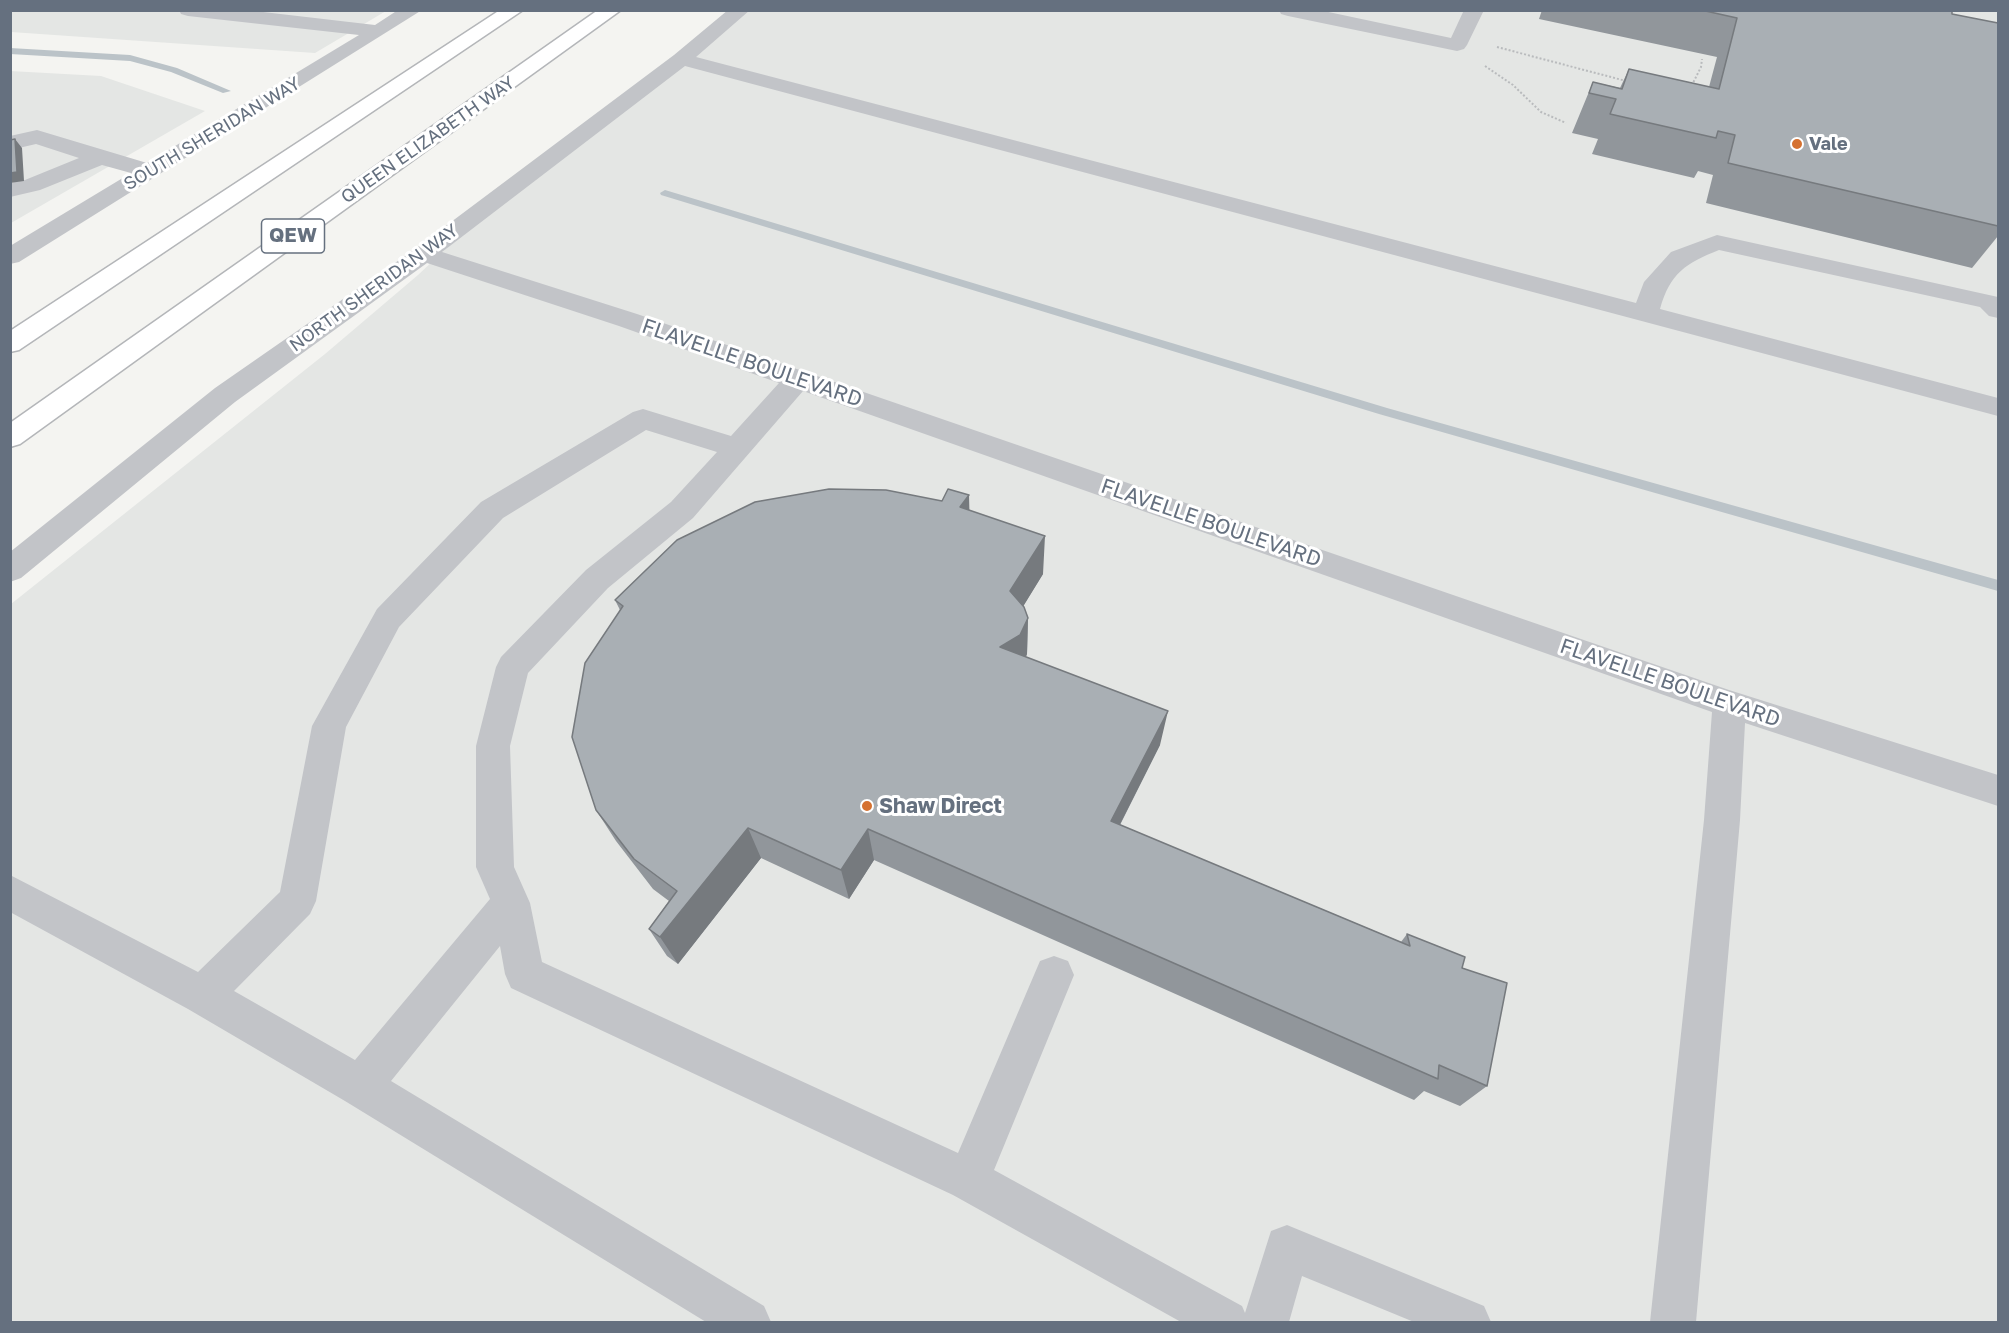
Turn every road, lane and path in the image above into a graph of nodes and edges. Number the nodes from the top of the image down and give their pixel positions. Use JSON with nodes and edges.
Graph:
{"nodes":[{"id":1,"x":188,"y":10,"type":"edge"},
{"id":2,"x":413,"y":10,"type":"edge"},
{"id":3,"x":514,"y":10,"type":"edge"},
{"id":4,"x":612,"y":10,"type":"edge"},
{"id":5,"x":741,"y":10,"type":"edge"},
{"id":6,"x":1288,"y":10,"type":"edge"},
{"id":7,"x":1474,"y":10,"type":"edge"},
{"id":8,"x":379,"y":31,"type":"junction"},
{"id":9,"x":1461,"y":39,"type":"junction"},
{"id":10,"x":681,"y":59,"type":"junction"},
{"id":11,"x":1702,"y":59,"type":"dead end"},
{"id":12,"x":1635,"y":83,"type":"edge"},
{"id":13,"x":1682,"y":83,"type":"edge"},
{"id":14,"x":1566,"y":123,"type":"dead end"},
{"id":15,"x":16,"y":152,"type":"edge"},
{"id":16,"x":102,"y":158,"type":"junction"},
{"id":17,"x":150,"y":171,"type":"junction"},
{"id":18,"x":10,"y":190,"type":"edge"},
{"id":19,"x":424,"y":254,"type":"junction"},
{"id":20,"x":10,"y":257,"type":"edge"},
{"id":21,"x":1998,"y":310,"type":"edge"},
{"id":22,"x":1646,"y":314,"type":"junction"},
{"id":23,"x":10,"y":344,"type":"edge"},
{"id":24,"x":798,"y":379,"type":"junction"},
{"id":25,"x":1998,"y":407,"type":"edge"},
{"id":26,"x":10,"y":437,"type":"edge"},
{"id":27,"x":737,"y":448,"type":"junction"},
{"id":28,"x":10,"y":570,"type":"edge"},
{"id":29,"x":1729,"y":704,"type":"junction"},
{"id":30,"x":1998,"y":790,"type":"edge"},
{"id":31,"x":10,"y":892,"type":"edge"},
{"id":32,"x":511,"y":903,"type":"junction"},
{"id":33,"x":1054,"y":975,"type":"dead end"},
{"id":34,"x":202,"y":995,"type":"junction"},
{"id":35,"x":360,"y":1086,"type":"junction"},
{"id":36,"x":968,"y":1180,"type":"junction"},
{"id":37,"x":748,"y":1323,"type":"edge"},
{"id":38,"x":1226,"y":1323,"type":"edge"},
{"id":39,"x":1266,"y":1323,"type":"edge"},
{"id":40,"x":1468,"y":1323,"type":"edge"},
{"id":41,"x":1673,"y":1323,"type":"edge"}],
"edges":[{"from":1,"to":8,"type":"street"},
{"from":2,"to":8,"type":"street","name":"SOUTH SHERIDAN WAY"},
{"from":3,"to":23,"type":"highway"},
{"from":4,"to":26,"type":"highway","name":"QUEEN ELIZABETH WAY","number":"QEW"},
{"from":5,"to":10,"type":"street","name":"NORTH SHERIDAN WAY"},
{"from":6,"to":9,"type":"street"},
{"from":7,"to":9,"type":"street"},
{"from":8,"to":17,"type":"street","name":"SOUTH SHERIDAN WAY"},
{"from":9,"to":12,"type":"path"},
{"from":9,"to":14,"type":"path"},
{"from":10,"to":19,"type":"street","name":"NORTH SHERIDAN WAY"},
{"from":10,"to":22,"type":"street"},
{"from":11,"to":13,"type":"path"},
{"from":15,"to":16,"type":"street"},
{"from":16,"to":17,"type":"street"},
{"from":16,"to":18,"type":"street"},
{"from":17,"to":20,"type":"street","name":"SOUTH SHERIDAN WAY"},
{"from":19,"to":24,"type":"street","name":"FLAVELLE BOULEVARD"},
{"from":19,"to":28,"type":"street","name":"NORTH SHERIDAN WAY"},
{"from":21,"to":22,"type":"street"},
{"from":22,"to":25,"type":"street"},
{"from":24,"to":27,"type":"street"},
{"from":24,"to":29,"type":"street","name":"FLAVELLE BOULEVARD"},
{"from":27,"to":32,"type":"street"},
{"from":27,"to":34,"type":"street"},
{"from":29,"to":30,"type":"street","name":"FLAVELLE BOULEVARD"},
{"from":29,"to":41,"type":"street"},
{"from":31,"to":34,"type":"street"},
{"from":32,"to":35,"type":"street"},
{"from":32,"to":36,"type":"street"},
{"from":33,"to":36,"type":"street"},
{"from":34,"to":35,"type":"street"},
{"from":35,"to":37,"type":"street"},
{"from":36,"to":38,"type":"street"},
{"from":39,"to":40,"type":"street"}]}
